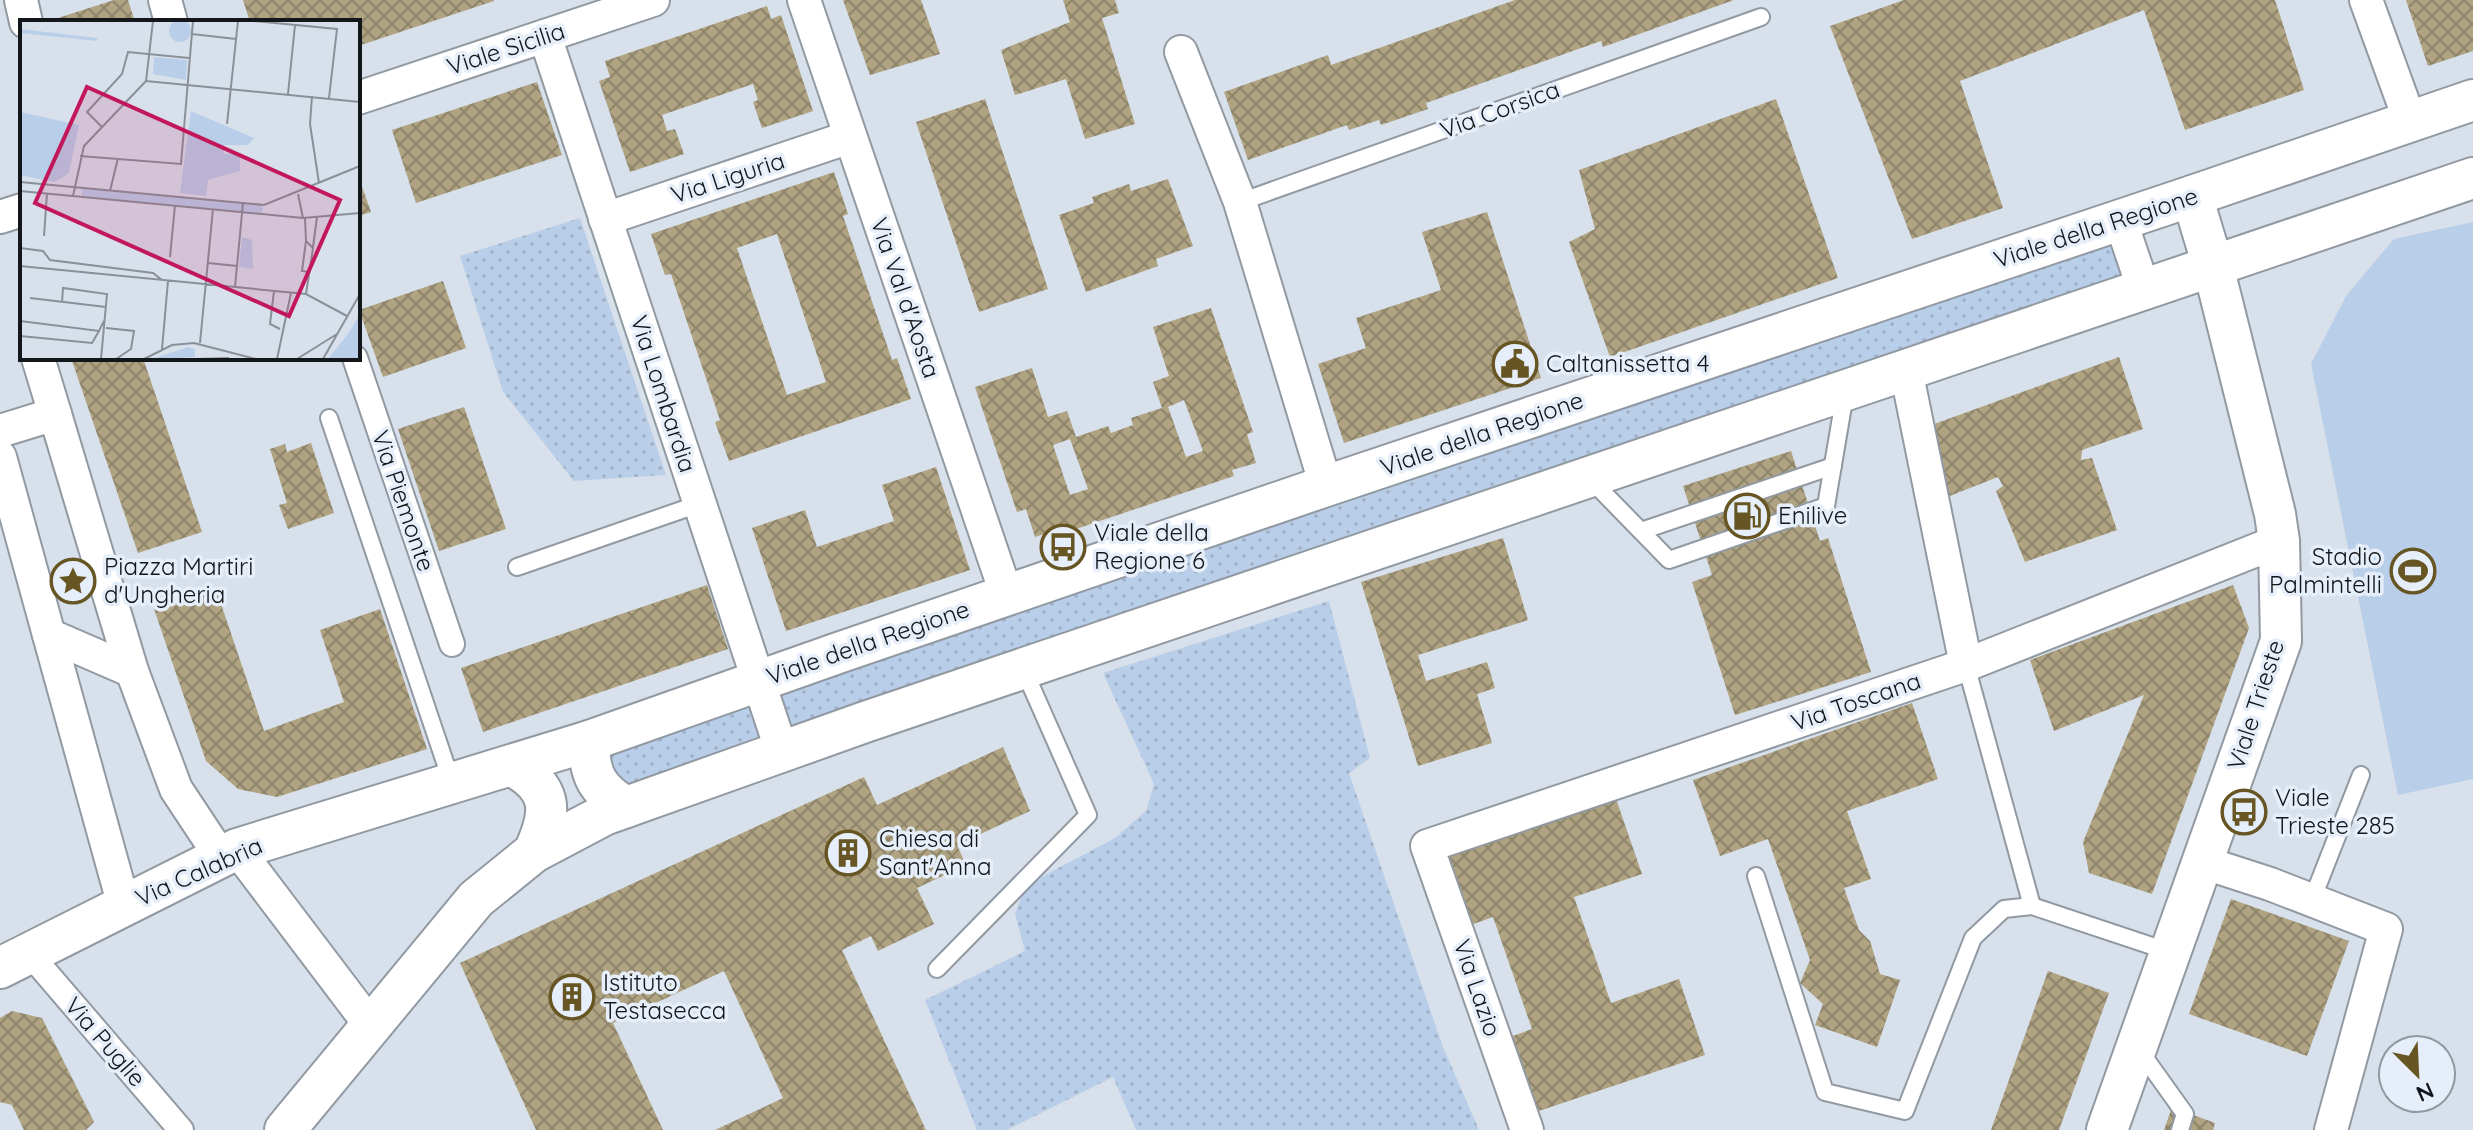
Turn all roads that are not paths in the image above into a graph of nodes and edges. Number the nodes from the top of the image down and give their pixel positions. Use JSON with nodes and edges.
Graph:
{"nodes":[{"id":1,"x":21,"y":0,"type":"edge"},
{"id":2,"x":165,"y":0,"type":"edge"},
{"id":3,"x":653,"y":0,"type":"edge"},
{"id":4,"x":804,"y":0,"type":"edge"},
{"id":5,"x":2366,"y":0,"type":"edge"},
{"id":6,"x":1761,"y":17,"type":"dead end"},
{"id":7,"x":26,"y":20,"type":"edge"},
{"id":8,"x":170,"y":20,"type":"edge"},
{"id":9,"x":545,"y":36,"type":"junction"},
{"id":10,"x":1181,"y":52,"type":"dead end"},
{"id":11,"x":360,"y":97,"type":"edge"},
{"id":12,"x":2473,"y":100,"type":"edge"},
{"id":13,"x":2410,"y":121,"type":"junction"},
{"id":14,"x":850,"y":137,"type":"junction"},
{"id":15,"x":2473,"y":178,"type":"edge"},
{"id":16,"x":2192,"y":196,"type":"junction"},
{"id":17,"x":1240,"y":202,"type":"junction"},
{"id":18,"x":20,"y":211,"type":"edge"},
{"id":19,"x":0,"y":217,"type":"edge"},
{"id":20,"x":605,"y":219,"type":"junction"},
{"id":21,"x":2120,"y":219,"type":"junction"},
{"id":22,"x":2213,"y":266,"type":"junction"},
{"id":23,"x":2144,"y":290,"type":"junction"},
{"id":24,"x":39,"y":360,"type":"edge"},
{"id":25,"x":356,"y":360,"type":"edge"},
{"id":26,"x":1906,"y":370,"type":"junction"},
{"id":27,"x":1846,"y":391,"type":"junction"},
{"id":28,"x":55,"y":414,"type":"junction"},
{"id":29,"x":329,"y":418,"type":"dead end"},
{"id":30,"x":0,"y":431,"type":"edge"},
{"id":31,"x":0,"y":457,"type":"edge"},
{"id":32,"x":1833,"y":466,"type":"junction"},
{"id":33,"x":1589,"y":478,"type":"junction"},
{"id":34,"x":1326,"y":486,"type":"junction"},
{"id":35,"x":699,"y":504,"type":"junction"},
{"id":36,"x":1641,"y":531,"type":"junction"},
{"id":37,"x":2279,"y":541,"type":"junction"},
{"id":38,"x":517,"y":567,"type":"dead end"},
{"id":39,"x":1007,"y":596,"type":"junction"},
{"id":40,"x":49,"y":635,"type":"junction"},
{"id":41,"x":452,"y":644,"type":"dead end"},
{"id":42,"x":1966,"y":665,"type":"junction"},
{"id":43,"x":1023,"y":669,"type":"junction"},
{"id":44,"x":132,"y":671,"type":"junction"},
{"id":45,"x":757,"y":681,"type":"junction"},
{"id":46,"x":589,"y":741,"type":"junction"},
{"id":47,"x":782,"y":752,"type":"junction"},
{"id":48,"x":502,"y":769,"type":"junction"},
{"id":49,"x":2361,"y":775,"type":"dead end"},
{"id":50,"x":453,"y":784,"type":"junction"},
{"id":51,"x":626,"y":807,"type":"junction"},
{"id":52,"x":1427,"y":846,"type":"joint"},
{"id":53,"x":534,"y":852,"type":"junction"},
{"id":54,"x":229,"y":853,"type":"junction"},
{"id":55,"x":2202,"y":862,"type":"junction"},
{"id":56,"x":1756,"y":876,"type":"dead end"},
{"id":57,"x":2312,"y":900,"type":"junction"},
{"id":58,"x":124,"y":906,"type":"junction"},
{"id":59,"x":2032,"y":906,"type":"junction"},
{"id":60,"x":2170,"y":952,"type":"junction"},
{"id":61,"x":14,"y":960,"type":"edge"},
{"id":62,"x":937,"y":969,"type":"dead end"},
{"id":63,"x":371,"y":1026,"type":"junction"},
{"id":64,"x":2137,"y":1046,"type":"junction"},
{"id":65,"x":181,"y":1130,"type":"edge"},
{"id":66,"x":285,"y":1130,"type":"edge"},
{"id":67,"x":1527,"y":1130,"type":"edge"},
{"id":68,"x":2107,"y":1130,"type":"edge"},
{"id":69,"x":2180,"y":1130,"type":"edge"},
{"id":70,"x":2331,"y":1130,"type":"edge"}],
"edges":[{"from":1,"to":7,"type":"street"},
{"from":2,"to":8,"type":"street"},
{"from":3,"to":9,"type":"street","name":"Viale Sicilia"},
{"from":4,"to":14,"type":"street","name":"Via Val d'Aosta"},
{"from":5,"to":13,"type":"street"},
{"from":6,"to":17,"type":"lane","name":"Via Corsica"},
{"from":9,"to":11,"type":"street","name":"Viale Sicilia"},
{"from":9,"to":20,"type":"street","name":"Via Lombardia"},
{"from":10,"to":17,"type":"street"},
{"from":12,"to":13,"type":"street","name":"Viale della Regione"},
{"from":13,"to":16,"type":"street","name":"Viale della Regione"},
{"from":14,"to":20,"type":"street","name":"Via Liguria"},
{"from":14,"to":39,"type":"street","name":"Via Val d'Aosta"},
{"from":15,"to":22,"type":"street"},
{"from":16,"to":21,"type":"street","name":"Viale della Regione"},
{"from":16,"to":22,"type":"street","name":"Viale Trieste"},
{"from":17,"to":34,"type":"street"},
{"from":18,"to":19,"type":"street"},
{"from":20,"to":35,"type":"street","name":"Via Lombardia"},
{"from":21,"to":23,"type":"street"},
{"from":21,"to":34,"type":"street","name":"Viale della Regione"},
{"from":22,"to":23,"type":"street"},
{"from":22,"to":37,"type":"street","name":"Viale Trieste"},
{"from":23,"to":26,"type":"street"},
{"from":24,"to":28,"type":"street"},
{"from":25,"to":41,"type":"street","name":"Via Piemonte"},
{"from":26,"to":27,"type":"street"},
{"from":26,"to":42,"type":"street"},
{"from":27,"to":32,"type":"lane"},
{"from":27,"to":33,"type":"street"},
{"from":28,"to":30,"type":"street"},
{"from":28,"to":44,"type":"street"},
{"from":29,"to":50,"type":"lane"},
{"from":31,"to":40,"type":"street"},
{"from":32,"to":36,"type":"lane"},
{"from":32,"to":36,"type":"lane"},
{"from":33,"to":36,"type":"lane"},
{"from":33,"to":43,"type":"street"},
{"from":34,"to":39,"type":"street","name":"Viale della Regione"},
{"from":35,"to":38,"type":"lane"},
{"from":35,"to":45,"type":"street","name":"Via Lombardia"},
{"from":37,"to":42,"type":"street","name":"Via Toscana"},
{"from":37,"to":55,"type":"street","name":"Viale Trieste"},
{"from":39,"to":45,"type":"street","name":"Viale della Regione"},
{"from":40,"to":44,"type":"street"},
{"from":40,"to":58,"type":"street"},
{"from":42,"to":52,"type":"street","name":"Via Toscana"},
{"from":42,"to":59,"type":"lane"},
{"from":43,"to":47,"type":"street"},
{"from":43,"to":62,"type":"lane"},
{"from":44,"to":54,"type":"street"},
{"from":45,"to":46,"type":"street","name":"Viale della Regione"},
{"from":45,"to":47,"type":"street","name":"Via Lombardia"},
{"from":46,"to":48,"type":"street","name":"Viale della Regione"},
{"from":46,"to":51,"type":"street"},
{"from":47,"to":51,"type":"street"},
{"from":48,"to":50,"type":"street","name":"Via Calabria"},
{"from":48,"to":53,"type":"street"},
{"from":49,"to":57,"type":"lane"},
{"from":50,"to":54,"type":"street","name":"Via Calabria"},
{"from":51,"to":53,"type":"street"},
{"from":52,"to":67,"type":"street","name":"Via Lazio"},
{"from":53,"to":63,"type":"street"},
{"from":54,"to":58,"type":"street","name":"Via Calabria"},
{"from":54,"to":63,"type":"street"},
{"from":55,"to":57,"type":"street"},
{"from":55,"to":60,"type":"street","name":"Viale Trieste"},
{"from":56,"to":59,"type":"lane"},
{"from":57,"to":70,"type":"street"},
{"from":58,"to":61,"type":"street","name":"Via Calabria"},
{"from":59,"to":60,"type":"lane"},
{"from":60,"to":64,"type":"street","name":"Viale Trieste"},
{"from":61,"to":65,"type":"street","name":"Via Puglie"},
{"from":63,"to":66,"type":"street"},
{"from":64,"to":68,"type":"street","name":"Viale Trieste"},
{"from":64,"to":69,"type":"lane"}]}
